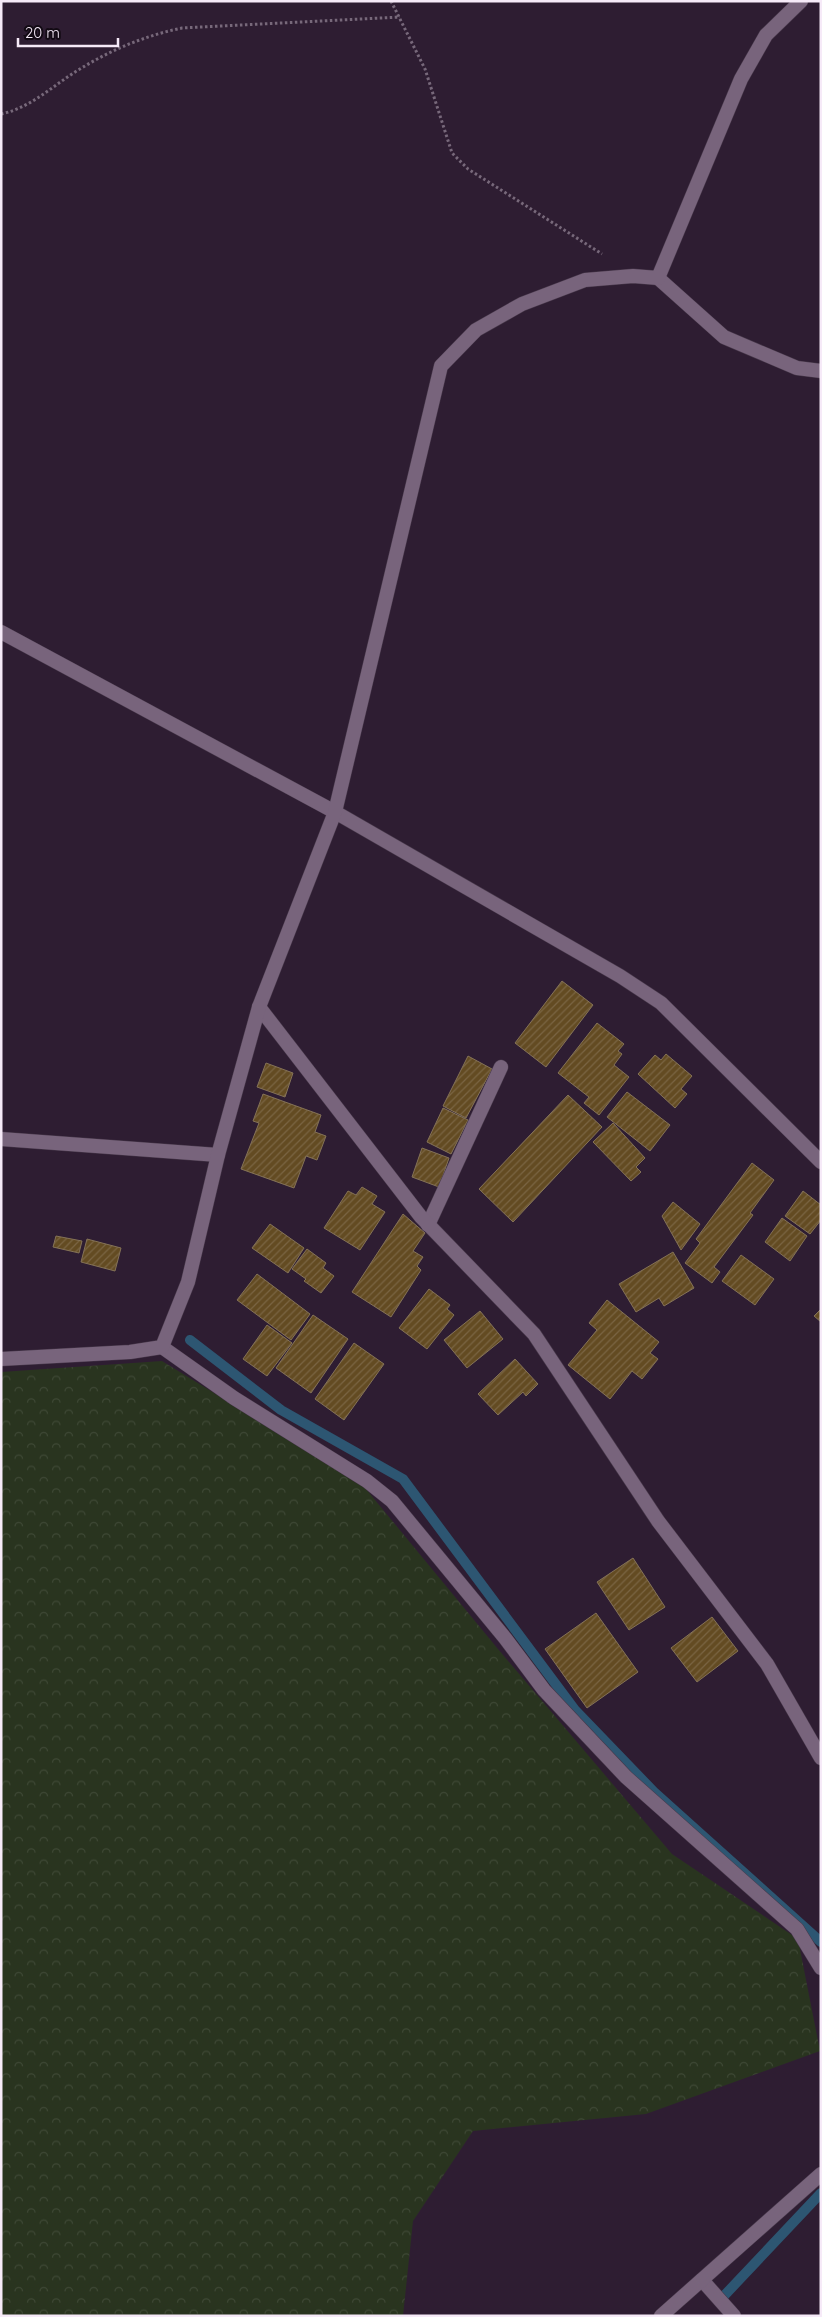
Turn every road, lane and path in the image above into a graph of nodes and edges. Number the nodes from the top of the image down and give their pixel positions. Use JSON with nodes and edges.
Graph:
{"nodes":[{"id":1,"x":391,"y":1,"type":"edge"},
{"id":2,"x":801,"y":1,"type":"edge"},
{"id":3,"x":400,"y":17,"type":"junction"},
{"id":4,"x":1,"y":114,"type":"edge"},
{"id":5,"x":633,"y":276,"type":"junction"},
{"id":6,"x":658,"y":278,"type":"junction"},
{"id":7,"x":821,"y":371,"type":"edge"},
{"id":8,"x":1,"y":632,"type":"edge"},
{"id":9,"x":334,"y":812,"type":"junction"},
{"id":10,"x":259,"y":1007,"type":"junction"},
{"id":11,"x":501,"y":1067,"type":"dead end"},
{"id":12,"x":1,"y":1139,"type":"edge"},
{"id":13,"x":218,"y":1155,"type":"junction"},
{"id":14,"x":821,"y":1162,"type":"edge"},
{"id":15,"x":428,"y":1225,"type":"junction"},
{"id":16,"x":162,"y":1347,"type":"junction"},
{"id":17,"x":1,"y":1359,"type":"edge"},
{"id":18,"x":821,"y":1758,"type":"edge"},
{"id":19,"x":821,"y":1968,"type":"edge"},
{"id":20,"x":821,"y":2174,"type":"edge"},
{"id":21,"x":702,"y":2280,"type":"junction"},
{"id":22,"x":661,"y":2316,"type":"edge"},
{"id":23,"x":734,"y":2316,"type":"edge"}],
"edges":[{"from":1,"to":3,"type":"path"},
{"from":2,"to":6,"type":"street"},
{"from":3,"to":4,"type":"path"},
{"from":3,"to":5,"type":"path"},
{"from":5,"to":6,"type":"street"},
{"from":5,"to":9,"type":"street"},
{"from":6,"to":7,"type":"street"},
{"from":8,"to":9,"type":"street"},
{"from":9,"to":10,"type":"street"},
{"from":9,"to":14,"type":"street"},
{"from":10,"to":13,"type":"street"},
{"from":10,"to":15,"type":"street"},
{"from":11,"to":15,"type":"street"},
{"from":12,"to":13,"type":"street"},
{"from":13,"to":16,"type":"street"},
{"from":15,"to":18,"type":"street"},
{"from":16,"to":17,"type":"street"},
{"from":16,"to":19,"type":"street"},
{"from":20,"to":21,"type":"street"},
{"from":21,"to":22,"type":"street"},
{"from":21,"to":23,"type":"street"}]}
